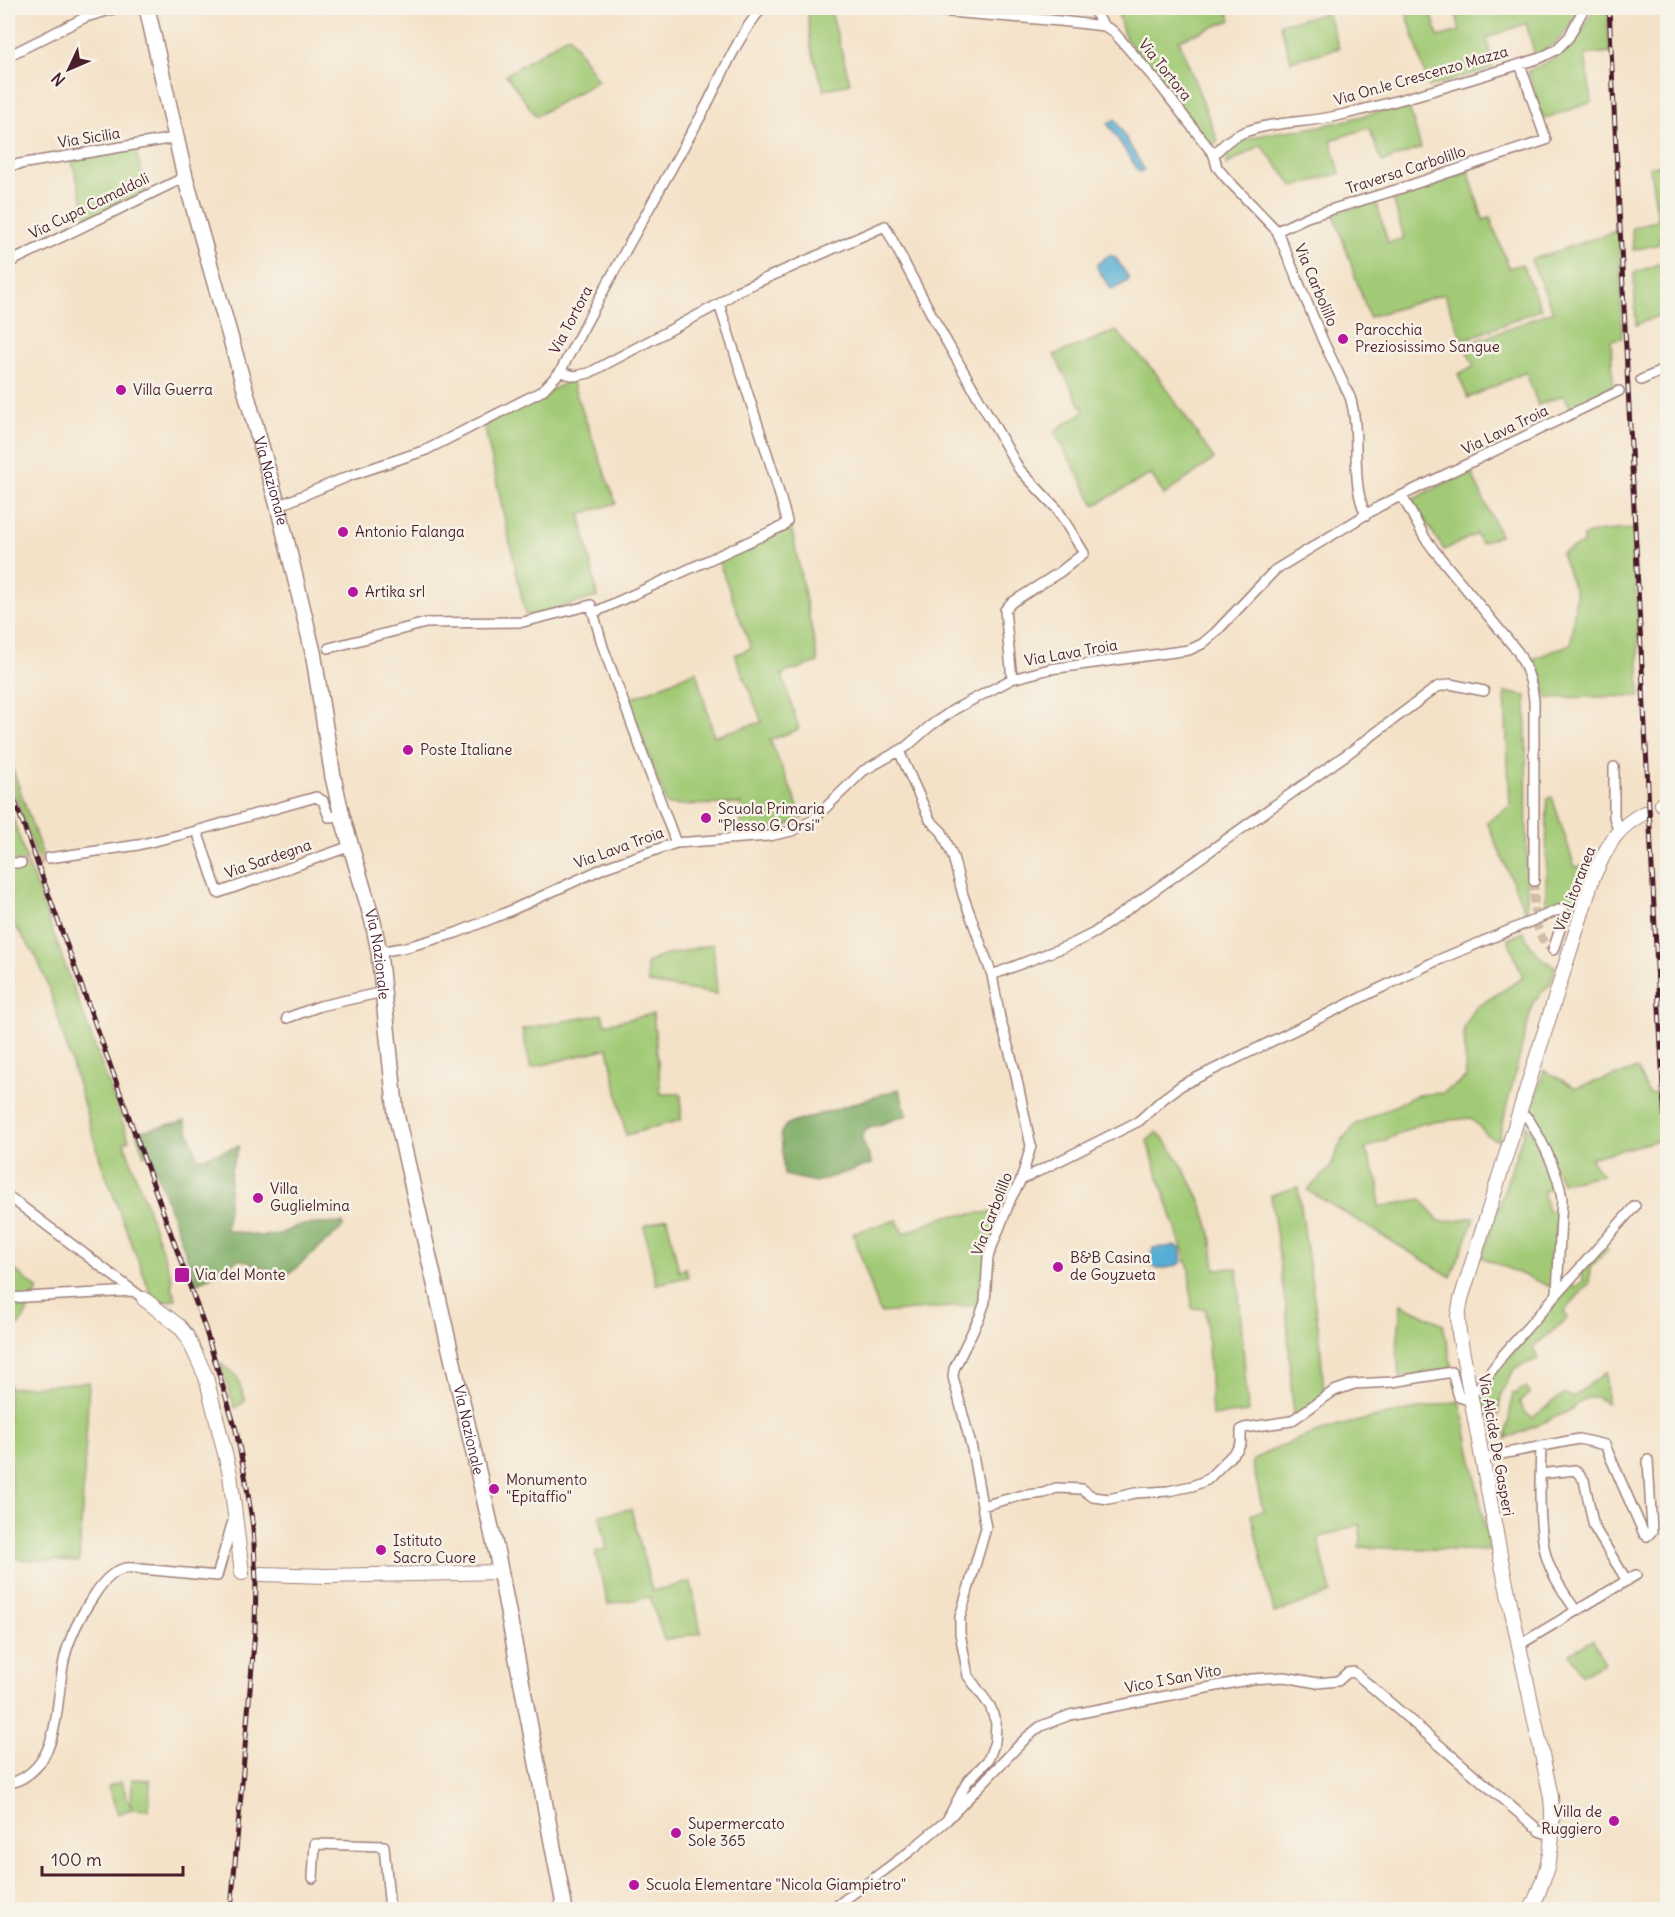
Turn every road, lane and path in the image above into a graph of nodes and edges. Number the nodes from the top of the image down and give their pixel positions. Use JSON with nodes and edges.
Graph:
{"nodes":[{"id":1,"x":117,"y":8,"type":"edge"},
{"id":2,"x":147,"y":8,"type":"edge"},
{"id":3,"x":762,"y":8,"type":"edge"},
{"id":4,"x":901,"y":8,"type":"edge"},
{"id":5,"x":1092,"y":8,"type":"edge"},
{"id":6,"x":1584,"y":8,"type":"edge"},
{"id":7,"x":1104,"y":26,"type":"junction"},
{"id":8,"x":8,"y":56,"type":"edge"},
{"id":9,"x":1520,"y":64,"type":"junction"},
{"id":10,"x":176,"y":138,"type":"junction"},
{"id":11,"x":1214,"y":155,"type":"junction"},
{"id":12,"x":8,"y":166,"type":"edge"},
{"id":13,"x":185,"y":177,"type":"junction"},
{"id":14,"x":1277,"y":231,"type":"junction"},
{"id":15,"x":8,"y":263,"type":"edge"},
{"id":16,"x":719,"y":304,"type":"junction"},
{"id":17,"x":1668,"y":368,"type":"edge"},
{"id":18,"x":560,"y":372,"type":"junction"},
{"id":19,"x":1641,"y":380,"type":"dead end"},
{"id":20,"x":1619,"y":391,"type":"dead end"},
{"id":21,"x":1402,"y":496,"type":"junction"},
{"id":22,"x":278,"y":506,"type":"junction"},
{"id":23,"x":1366,"y":515,"type":"junction"},
{"id":24,"x":593,"y":613,"type":"junction"},
{"id":25,"x":322,"y":650,"type":"junction"},
{"id":26,"x":1012,"y":679,"type":"junction"},
{"id":27,"x":1484,"y":691,"type":"dead end"},
{"id":28,"x":899,"y":752,"type":"junction"},
{"id":29,"x":1614,"y":767,"type":"dead end"},
{"id":30,"x":1644,"y":813,"type":"dead end"},
{"id":31,"x":342,"y":816,"type":"junction"},
{"id":32,"x":1618,"y":830,"type":"junction"},
{"id":33,"x":199,"y":837,"type":"dead end"},
{"id":34,"x":676,"y":843,"type":"junction"},
{"id":35,"x":351,"y":846,"type":"junction"},
{"id":36,"x":49,"y":858,"type":"tunnel mouth"},
{"id":37,"x":8,"y":863,"type":"edge"},
{"id":38,"x":21,"y":863,"type":"tunnel mouth"},
{"id":39,"x":1534,"y":881,"type":"tunnel mouth"},
{"id":40,"x":379,"y":951,"type":"junction"},
{"id":41,"x":1568,"y":957,"type":"junction"},
{"id":42,"x":992,"y":975,"type":"junction"},
{"id":43,"x":1557,"y":991,"type":"joint"},
{"id":44,"x":383,"y":992,"type":"junction"},
{"id":45,"x":287,"y":1017,"type":"dead end"},
{"id":46,"x":1519,"y":1114,"type":"junction"},
{"id":47,"x":1021,"y":1180,"type":"junction"},
{"id":48,"x":8,"y":1196,"type":"edge"},
{"id":49,"x":1635,"y":1206,"type":"dead end"},
{"id":50,"x":1557,"y":1293,"type":"junction"},
{"id":51,"x":139,"y":1295,"type":"junction"},
{"id":52,"x":8,"y":1298,"type":"edge"},
{"id":53,"x":1470,"y":1396,"type":"junction"},
{"id":54,"x":1541,"y":1446,"type":"junction"},
{"id":55,"x":1481,"y":1458,"type":"junction"},
{"id":56,"x":1647,"y":1460,"type":"dead end"},
{"id":57,"x":1540,"y":1474,"type":"junction"},
{"id":58,"x":982,"y":1506,"type":"junction"},
{"id":59,"x":237,"y":1521,"type":"junction"},
{"id":60,"x":501,"y":1572,"type":"junction"},
{"id":61,"x":242,"y":1573,"type":"dead end"},
{"id":62,"x":261,"y":1574,"type":"dead end"},
{"id":63,"x":1636,"y":1575,"type":"dead end"},
{"id":64,"x":1627,"y":1581,"type":"junction"},
{"id":65,"x":1576,"y":1611,"type":"junction"},
{"id":66,"x":1519,"y":1645,"type":"junction"},
{"id":67,"x":8,"y":1784,"type":"edge"},
{"id":68,"x":947,"y":1820,"type":"junction"},
{"id":69,"x":1542,"y":1831,"type":"junction"},
{"id":70,"x":312,"y":1878,"type":"dead end"},
{"id":71,"x":390,"y":1910,"type":"edge"},
{"id":72,"x":565,"y":1910,"type":"edge"},
{"id":73,"x":831,"y":1910,"type":"edge"},
{"id":74,"x":1531,"y":1910,"type":"edge"}],
"edges":[{"from":1,"to":8,"type":"street"},
{"from":2,"to":10,"type":"main road","name":"Via Nazionale"},
{"from":3,"to":18,"type":"street","name":"Via Tortora"},
{"from":4,"to":7,"type":"street"},
{"from":5,"to":7,"type":"street","name":"Via Tortora"},
{"from":6,"to":9,"type":"street","name":"Via On.le Crescenzo Mazza"},
{"from":7,"to":11,"type":"street","name":"Via Tortora"},
{"from":9,"to":11,"type":"street","name":"Via On.le Crescenzo Mazza"},
{"from":9,"to":14,"type":"street","name":"Traversa Carbolillo"},
{"from":10,"to":12,"type":"street","name":"Via Sicilia"},
{"from":10,"to":13,"type":"main road","name":"Via Nazionale"},
{"from":11,"to":14,"type":"street","name":"Via Carbolillo"},
{"from":13,"to":15,"type":"street","name":"Via Cupa Camaldoli"},
{"from":13,"to":22,"type":"main road","name":"Via Nazionale"},
{"from":14,"to":23,"type":"street","name":"Via Carbolillo"},
{"from":16,"to":18,"type":"street"},
{"from":16,"to":24,"type":"street"},
{"from":16,"to":26,"type":"street"},
{"from":17,"to":19,"type":"street"},
{"from":18,"to":22,"type":"street","name":"Via Tortora"},
{"from":20,"to":21,"type":"street","name":"Via Lava Troia"},
{"from":21,"to":23,"type":"street","name":"Via Lava Troia"},
{"from":21,"to":39,"type":"street"},
{"from":22,"to":25,"type":"main road","name":"Via Nazionale"},
{"from":23,"to":26,"type":"street","name":"Via Lava Troia"},
{"from":24,"to":25,"type":"street"},
{"from":24,"to":34,"type":"street"},
{"from":25,"to":31,"type":"main road","name":"Via Nazionale"},
{"from":26,"to":28,"type":"street","name":"Via Lava Troia"},
{"from":27,"to":42,"type":"street"},
{"from":28,"to":34,"type":"street","name":"Via Lava Troia"},
{"from":28,"to":42,"type":"street","name":"Via Carbolillo"},
{"from":29,"to":32,"type":"street"},
{"from":30,"to":32,"type":"street","name":"Via Litoranea"},
{"from":31,"to":35,"type":"main road","name":"Via Nazionale"},
{"from":31,"to":36,"type":"street"},
{"from":32,"to":41,"type":"street","name":"Via Litoranea"},
{"from":33,"to":35,"type":"street","name":"Via Sardegna"},
{"from":34,"to":40,"type":"street","name":"Via Lava Troia"},
{"from":35,"to":40,"type":"main road","name":"Via Nazionale"},
{"from":37,"to":38,"type":"street"},
{"from":40,"to":44,"type":"main road","name":"Via Nazionale"},
{"from":41,"to":43,"type":"street","name":"Via Litoranea"},
{"from":41,"to":47,"type":"street"},
{"from":42,"to":47,"type":"street","name":"Via Carbolillo"},
{"from":43,"to":46,"type":"street","name":"Via Alcide De Gasperi"},
{"from":44,"to":45,"type":"street"},
{"from":44,"to":60,"type":"main road","name":"Via Nazionale"},
{"from":46,"to":50,"type":"street"},
{"from":46,"to":53,"type":"street","name":"Via Alcide De Gasperi"},
{"from":47,"to":58,"type":"street","name":"Via Carbolillo"},
{"from":48,"to":51,"type":"street"},
{"from":49,"to":50,"type":"street"},
{"from":50,"to":53,"type":"street"},
{"from":51,"to":52,"type":"street"},
{"from":51,"to":59,"type":"street"},
{"from":53,"to":55,"type":"street","name":"Via Alcide De Gasperi"},
{"from":53,"to":58,"type":"street"},
{"from":54,"to":55,"type":"street"},
{"from":54,"to":56,"type":"street"},
{"from":54,"to":57,"type":"street"},
{"from":55,"to":66,"type":"street","name":"Via Alcide De Gasperi"},
{"from":57,"to":64,"type":"street"},
{"from":57,"to":65,"type":"street"},
{"from":58,"to":68,"type":"street","name":"Via Carbolillo"},
{"from":59,"to":61,"type":"street"},
{"from":59,"to":67,"type":"street"},
{"from":60,"to":62,"type":"street"},
{"from":60,"to":72,"type":"main road","name":"Via Nazionale"},
{"from":63,"to":64,"type":"street"},
{"from":64,"to":65,"type":"street"},
{"from":65,"to":66,"type":"street"},
{"from":66,"to":69,"type":"street","name":"Via Alcide De Gasperi"},
{"from":68,"to":69,"type":"street","name":"Vico I San Vito"},
{"from":68,"to":73,"type":"street","name":"Vico I San Vito"},
{"from":69,"to":74,"type":"street","name":"Via Alcide De Gasperi"},
{"from":70,"to":71,"type":"street"}]}
